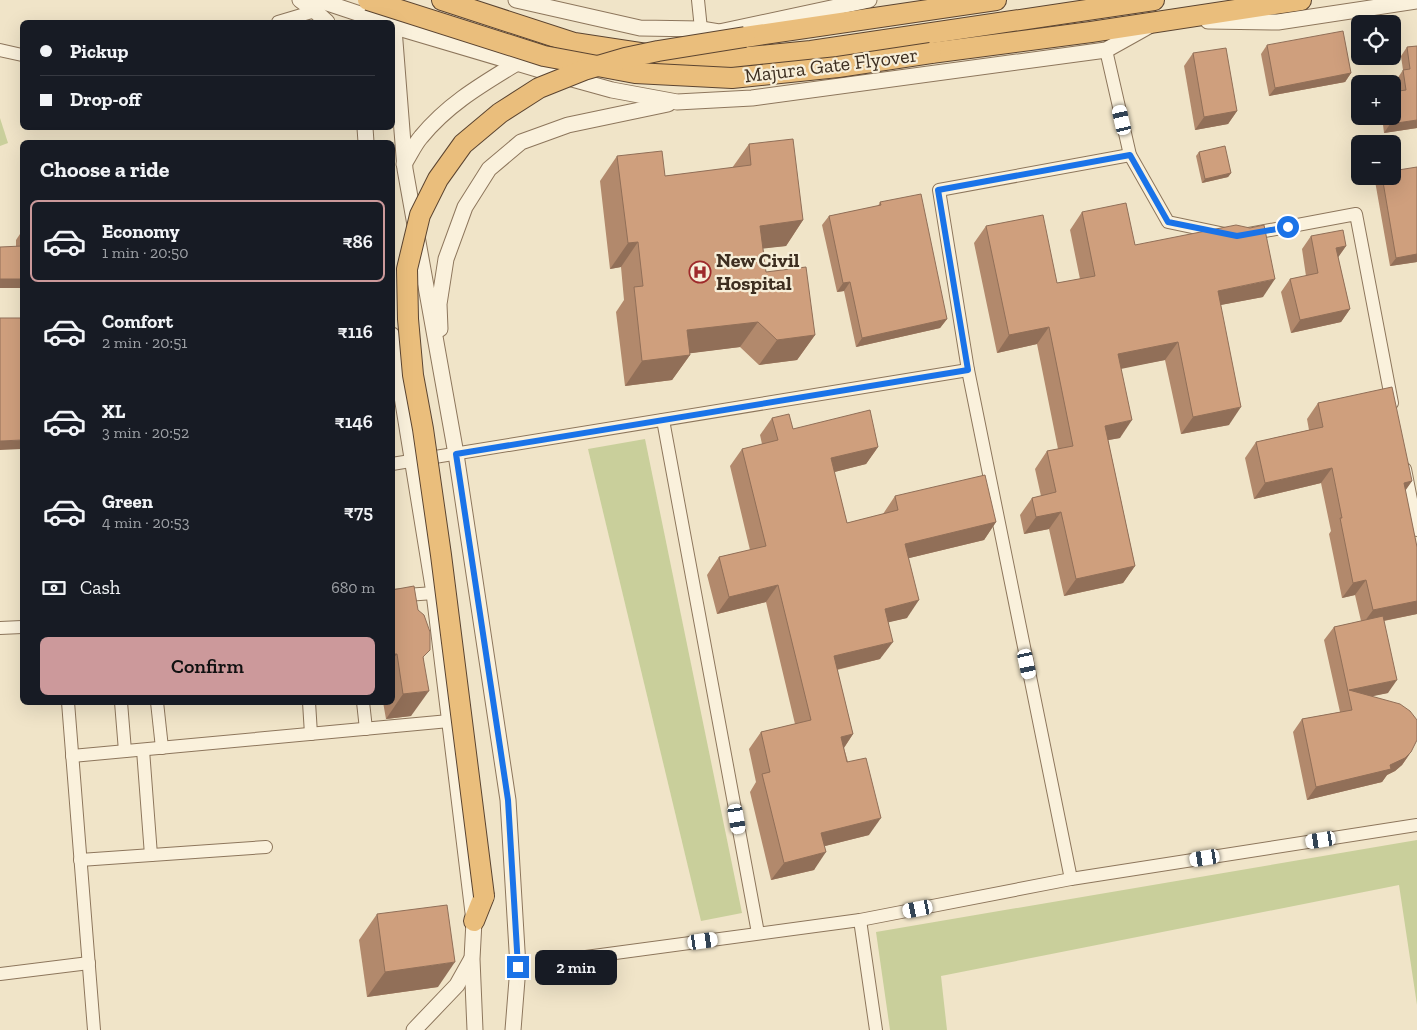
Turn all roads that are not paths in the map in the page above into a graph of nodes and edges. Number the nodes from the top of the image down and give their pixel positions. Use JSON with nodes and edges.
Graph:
{"nodes":[{"id":1,"x":300,"y":0,"type":"edge"},
{"id":2,"x":392,"y":0,"type":"edge"},
{"id":3,"x":442,"y":0,"type":"edge"},
{"id":4,"x":516,"y":0,"type":"edge"},
{"id":5,"x":698,"y":0,"type":"edge"},
{"id":6,"x":869,"y":0,"type":"edge"},
{"id":7,"x":996,"y":0,"type":"edge"},
{"id":8,"x":1154,"y":0,"type":"edge"},
{"id":9,"x":1300,"y":0,"type":"edge"},
{"id":10,"x":1417,"y":1,"type":"edge"},
{"id":11,"x":316,"y":5,"type":"edge"},
{"id":12,"x":359,"y":9,"type":"edge"},
{"id":13,"x":282,"y":20,"type":"edge"},
{"id":14,"x":326,"y":20,"type":"edge"},
{"id":15,"x":380,"y":20,"type":"edge"},
{"id":16,"x":390,"y":20,"type":"edge"},
{"id":17,"x":1158,"y":21,"type":"junction"},
{"id":18,"x":395,"y":26,"type":"edge"},
{"id":19,"x":701,"y":29,"type":"junction"},
{"id":20,"x":0,"y":50,"type":"edge"},
{"id":21,"x":1106,"y":50,"type":"junction"},
{"id":22,"x":20,"y":54,"type":"edge"},
{"id":23,"x":517,"y":63,"type":"junction"},
{"id":24,"x":395,"y":75,"type":"edge"},
{"id":25,"x":676,"y":102,"type":"junction"},
{"id":26,"x":1130,"y":155,"type":"junction"},
{"id":27,"x":404,"y":164,"type":"junction"},
{"id":28,"x":395,"y":353,"type":"edge"},
{"id":29,"x":968,"y":370,"type":"junction"},
{"id":30,"x":442,"y":382,"type":"junction"},
{"id":31,"x":1395,"y":415,"type":"edge"},
{"id":32,"x":663,"y":420,"type":"junction"},
{"id":33,"x":1402,"y":453,"type":"edge"},
{"id":34,"x":456,"y":454,"type":"junction"},
{"id":35,"x":413,"y":461,"type":"junction"},
{"id":36,"x":395,"y":464,"type":"edge"},
{"id":37,"x":1417,"y":530,"type":"edge"},
{"id":38,"x":434,"y":593,"type":"junction"},
{"id":39,"x":395,"y":596,"type":"edge"},
{"id":40,"x":20,"y":627,"type":"edge"},
{"id":41,"x":0,"y":628,"type":"edge"},
{"id":42,"x":68,"y":705,"type":"edge"},
{"id":43,"x":121,"y":705,"type":"edge"},
{"id":44,"x":157,"y":705,"type":"edge"},
{"id":45,"x":308,"y":705,"type":"edge"},
{"id":46,"x":364,"y":705,"type":"edge"},
{"id":47,"x":450,"y":721,"type":"junction"},
{"id":48,"x":366,"y":729,"type":"junction"},
{"id":49,"x":311,"y":734,"type":"junction"},
{"id":50,"x":162,"y":748,"type":"junction"},
{"id":51,"x":143,"y":750,"type":"junction"},
{"id":52,"x":125,"y":751,"type":"junction"},
{"id":53,"x":72,"y":756,"type":"junction"},
{"id":54,"x":1417,"y":825,"type":"edge"},
{"id":55,"x":266,"y":847,"type":"dead end"},
{"id":56,"x":151,"y":855,"type":"junction"},
{"id":57,"x":80,"y":860,"type":"junction"},
{"id":58,"x":1071,"y":879,"type":"junction"},
{"id":59,"x":474,"y":920,"type":"junction"},
{"id":60,"x":860,"y":920,"type":"junction"},
{"id":61,"x":758,"y":933,"type":"junction"},
{"id":62,"x":472,"y":959,"type":"junction"},
{"id":63,"x":556,"y":961,"type":"dead end"},
{"id":64,"x":89,"y":963,"type":"junction"},
{"id":65,"x":0,"y":974,"type":"edge"},
{"id":66,"x":94,"y":1030,"type":"edge"},
{"id":67,"x":414,"y":1030,"type":"edge"},
{"id":68,"x":475,"y":1030,"type":"edge"},
{"id":69,"x":513,"y":1030,"type":"edge"},
{"id":70,"x":876,"y":1030,"type":"edge"}],
"edges":[{"from":1,"to":11,"type":"street"},
{"from":2,"to":16,"type":"street"},
{"from":3,"to":8,"type":"highway","name":"Majura Gate Flyover","bridge":true},
{"from":4,"to":19,"type":"street"},
{"from":5,"to":19,"type":"street"},
{"from":6,"to":19,"type":"street"},
{"from":7,"to":59,"type":"highway","bridge":true},
{"from":9,"to":17,"type":"highway","name":"Majura Gate Flyover"},
{"from":10,"to":17,"type":"street"},
{"from":11,"to":12,"type":"street"},
{"from":11,"to":13,"type":"street"},
{"from":11,"to":14,"type":"street"},
{"from":12,"to":15,"type":"street"},
{"from":12,"to":17,"type":"highway","name":"Majura Gate Flyover","bridge":true},
{"from":17,"to":21,"type":"street"},
{"from":18,"to":23,"type":"street"},
{"from":20,"to":22,"type":"street"},
{"from":21,"to":25,"type":"street"},
{"from":21,"to":26,"type":"street"},
{"from":23,"to":25,"type":"street"},
{"from":23,"to":27,"type":"street"},
{"from":24,"to":27,"type":"street"},
{"from":25,"to":30,"type":"street"},
{"from":26,"to":29,"type":"street"},
{"from":26,"to":31,"type":"street"},
{"from":27,"to":30,"type":"street"},
{"from":28,"to":35,"type":"street"},
{"from":29,"to":32,"type":"street"},
{"from":29,"to":58,"type":"street"},
{"from":30,"to":34,"type":"street"},
{"from":32,"to":34,"type":"street"},
{"from":32,"to":61,"type":"street"},
{"from":33,"to":37,"type":"street"},
{"from":34,"to":35,"type":"street"},
{"from":34,"to":69,"type":"street"},
{"from":35,"to":36,"type":"street"},
{"from":35,"to":38,"type":"street"},
{"from":38,"to":39,"type":"street"},
{"from":38,"to":47,"type":"street"},
{"from":40,"to":41,"type":"street"},
{"from":42,"to":53,"type":"street"},
{"from":43,"to":52,"type":"street"},
{"from":44,"to":50,"type":"street"},
{"from":45,"to":49,"type":"street"},
{"from":46,"to":48,"type":"street"},
{"from":47,"to":48,"type":"street"},
{"from":47,"to":59,"type":"street"},
{"from":48,"to":49,"type":"street"},
{"from":49,"to":50,"type":"street"},
{"from":50,"to":51,"type":"street"},
{"from":51,"to":52,"type":"street"},
{"from":51,"to":56,"type":"street"},
{"from":52,"to":53,"type":"street"},
{"from":53,"to":57,"type":"street"},
{"from":54,"to":58,"type":"street"},
{"from":55,"to":56,"type":"street"},
{"from":56,"to":57,"type":"street"},
{"from":57,"to":64,"type":"street"},
{"from":58,"to":60,"type":"street"},
{"from":59,"to":62,"type":"street"},
{"from":60,"to":61,"type":"street"},
{"from":60,"to":70,"type":"street"},
{"from":61,"to":63,"type":"street"},
{"from":62,"to":67,"type":"street"},
{"from":62,"to":68,"type":"street"},
{"from":64,"to":65,"type":"street"},
{"from":64,"to":66,"type":"street"}]}
